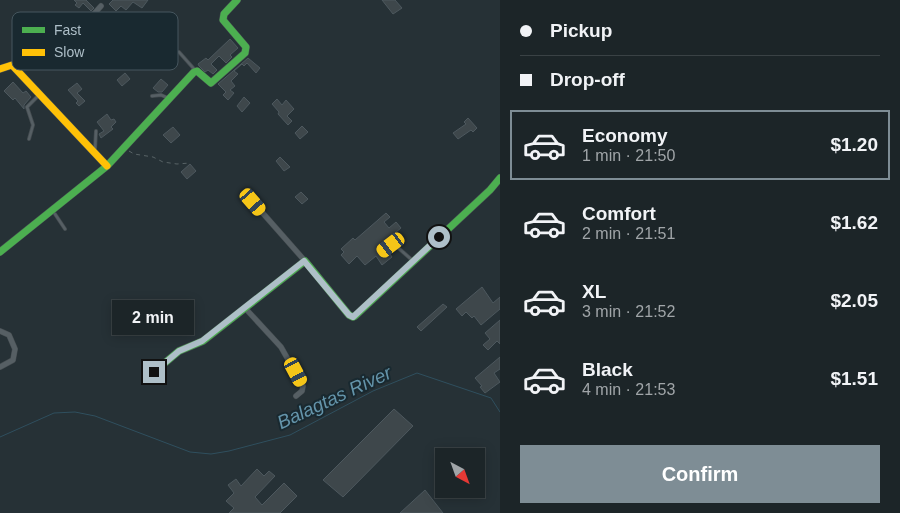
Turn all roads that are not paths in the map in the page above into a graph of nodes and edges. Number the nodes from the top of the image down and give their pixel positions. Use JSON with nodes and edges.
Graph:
{"nodes":[{"id":1,"x":236,"y":0,"type":"edge"},
{"id":2,"x":101,"y":6,"type":"dead end"},
{"id":3,"x":96,"y":12,"type":"edge"},
{"id":4,"x":179,"y":52,"type":"dead end"},
{"id":5,"x":12,"y":65,"type":"edge"},
{"id":6,"x":0,"y":69,"type":"edge"},
{"id":7,"x":17,"y":70,"type":"edge"},
{"id":8,"x":196,"y":71,"type":"junction"},
{"id":9,"x":40,"y":94,"type":"junction"},
{"id":10,"x":152,"y":96,"type":"dead end"},
{"id":11,"x":168,"y":98,"type":"junction"},
{"id":12,"x":96,"y":131,"type":"dead end"},
{"id":13,"x":29,"y":139,"type":"dead end"},
{"id":14,"x":95,"y":153,"type":"junction"},
{"id":15,"x":107,"y":166,"type":"junction"},
{"id":16,"x":500,"y":178,"type":"edge"},
{"id":17,"x":253,"y":202,"type":"dead end"},
{"id":18,"x":54,"y":212,"type":"junction"},
{"id":19,"x":65,"y":229,"type":"dead end"},
{"id":20,"x":0,"y":252,"type":"edge"},
{"id":21,"x":382,"y":252,"type":"dead end"},
{"id":22,"x":304,"y":261,"type":"junction"},
{"id":23,"x":413,"y":261,"type":"junction"},
{"id":24,"x":245,"y":308,"type":"junction"},
{"id":25,"x":0,"y":331,"type":"edge"},
{"id":26,"x":0,"y":367,"type":"edge"},
{"id":27,"x":154,"y":372,"type":"dead end"},
{"id":28,"x":296,"y":396,"type":"dead end"}],
"edges":[{"from":1,"to":8,"type":"street"},
{"from":2,"to":3,"type":"street"},
{"from":4,"to":8,"type":"lane"},
{"from":5,"to":6,"type":"street"},
{"from":7,"to":9,"type":"street"},
{"from":8,"to":11,"type":"street"},
{"from":9,"to":13,"type":"lane"},
{"from":9,"to":14,"type":"street"},
{"from":10,"to":11,"type":"lane"},
{"from":11,"to":15,"type":"street"},
{"from":12,"to":14,"type":"lane"},
{"from":14,"to":15,"type":"street"},
{"from":15,"to":18,"type":"street"},
{"from":16,"to":23,"type":"street"},
{"from":17,"to":22,"type":"street"},
{"from":18,"to":19,"type":"lane"},
{"from":18,"to":20,"type":"street"},
{"from":21,"to":23,"type":"lane"},
{"from":22,"to":23,"type":"street"},
{"from":22,"to":24,"type":"street"},
{"from":24,"to":27,"type":"street"},
{"from":24,"to":28,"type":"street"},
{"from":25,"to":26,"type":"street"}]}
